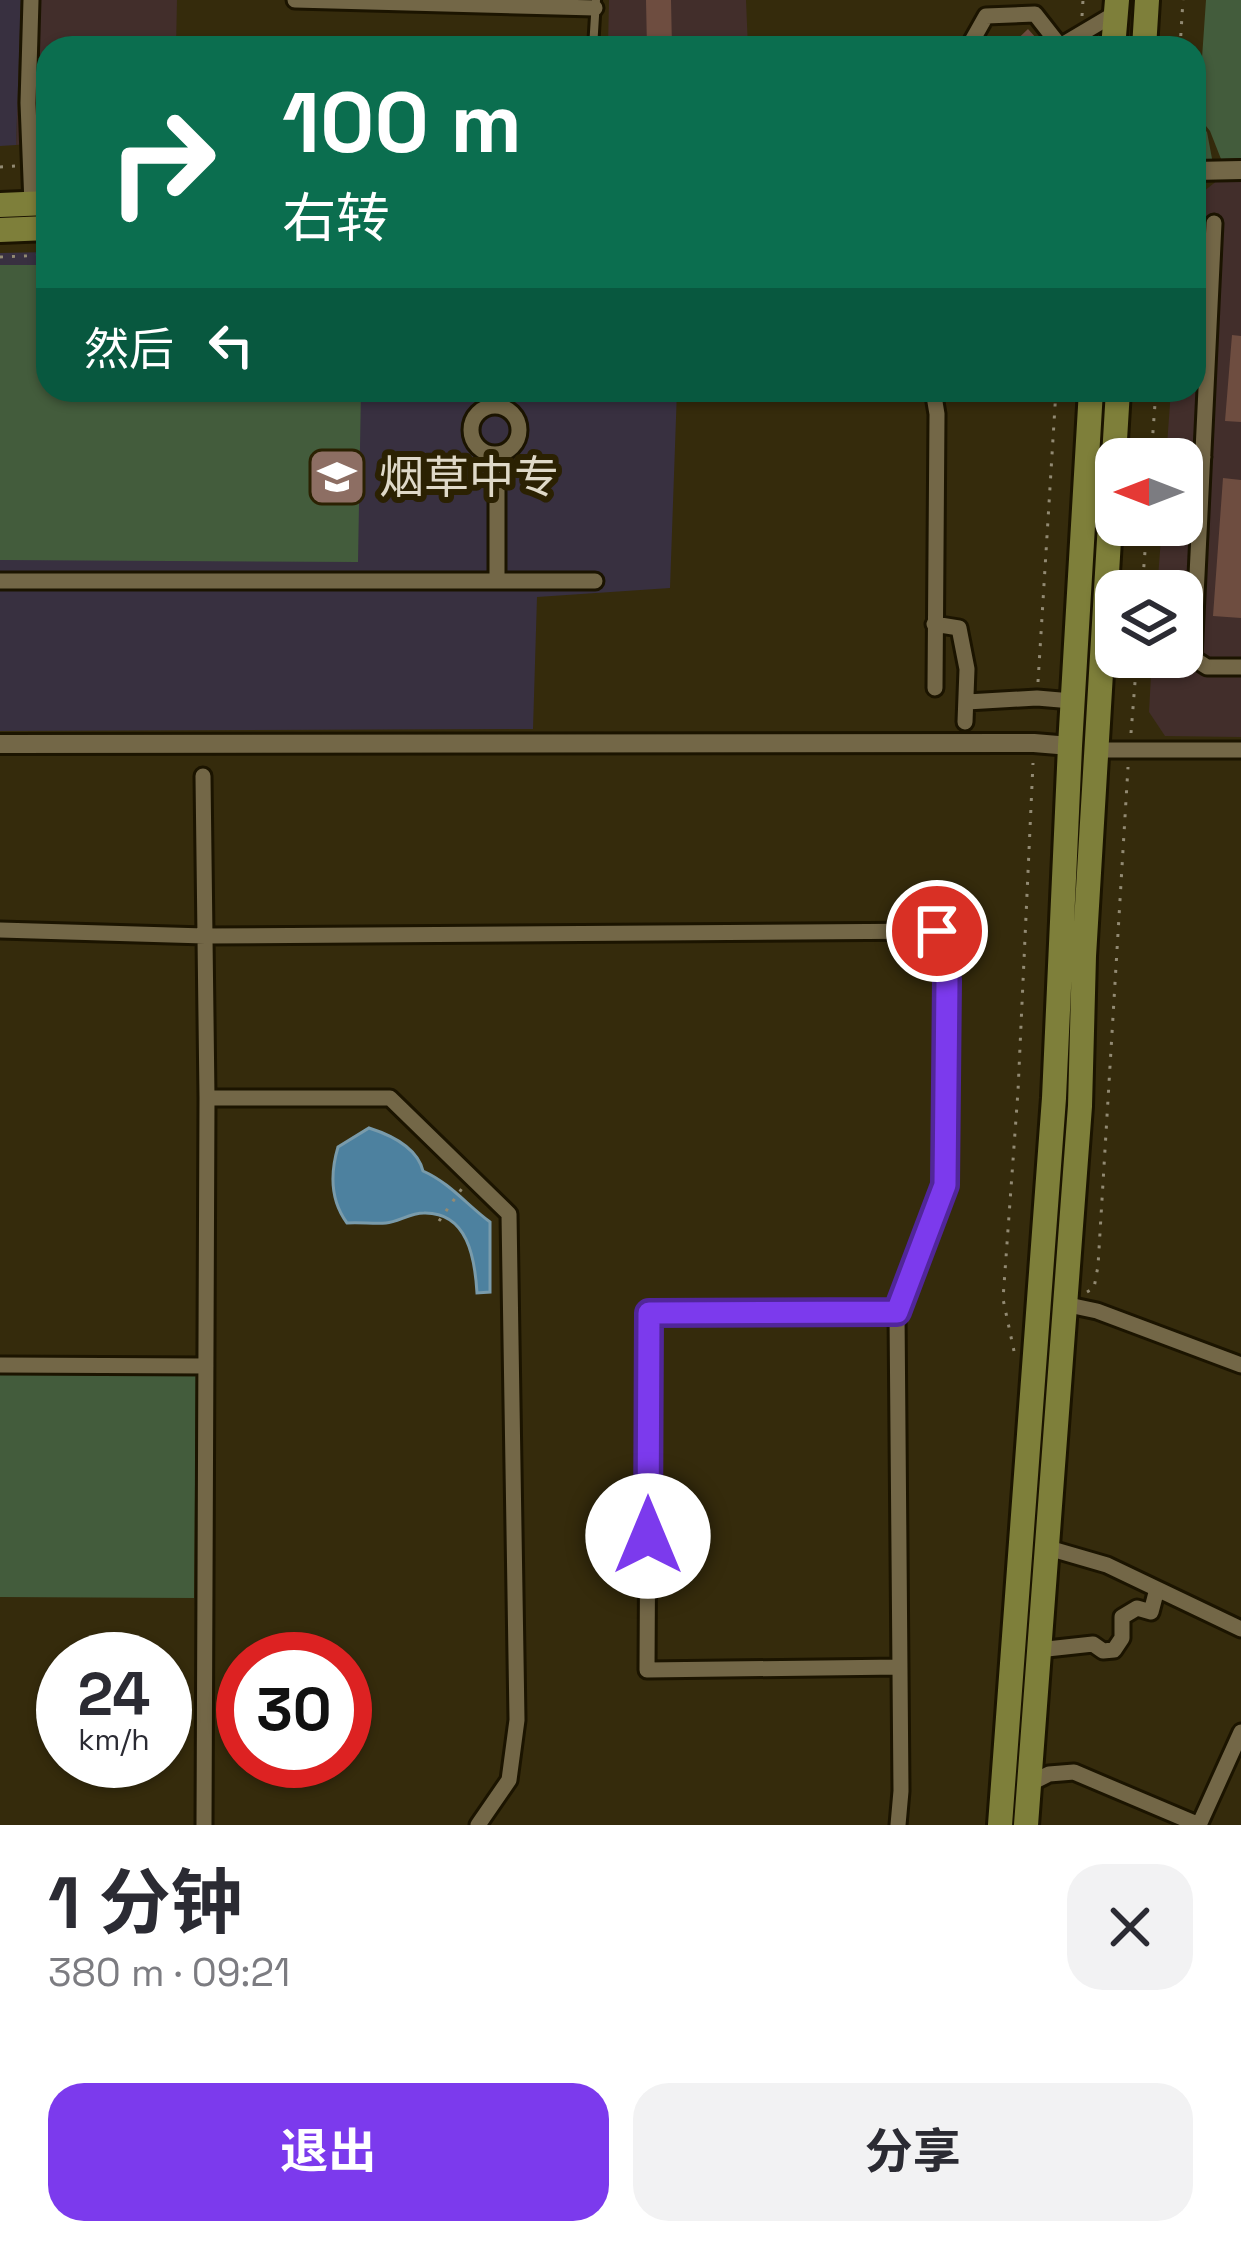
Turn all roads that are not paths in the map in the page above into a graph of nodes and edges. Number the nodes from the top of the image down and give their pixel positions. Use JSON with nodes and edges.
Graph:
{"nodes":[{"id":1,"x":31,"y":0,"type":"edge"},
{"id":2,"x":295,"y":0,"type":"edge"},
{"id":3,"x":1147,"y":0,"type":"edge"},
{"id":4,"x":596,"y":4,"type":"edge"},
{"id":5,"x":1116,"y":6,"type":"edge"},
{"id":6,"x":594,"y":36,"type":"edge"},
{"id":7,"x":975,"y":36,"type":"edge"},
{"id":8,"x":1051,"y":36,"type":"edge"},
{"id":9,"x":1074,"y":36,"type":"edge"},
{"id":10,"x":1114,"y":36,"type":"edge"},
{"id":11,"x":1145,"y":36,"type":"edge"},
{"id":12,"x":36,"y":170,"type":"edge"},
{"id":13,"x":1241,"y":170,"type":"edge"},
{"id":14,"x":1206,"y":171,"type":"edge"},
{"id":15,"x":36,"y":204,"type":"edge"},
{"id":16,"x":0,"y":205,"type":"edge"},
{"id":17,"x":1214,"y":223,"type":"dead end"},
{"id":18,"x":36,"y":228,"type":"edge"},
{"id":19,"x":0,"y":230,"type":"edge"},
{"id":20,"x":1206,"y":394,"type":"edge"},
{"id":21,"x":490,"y":402,"type":"edge"},
{"id":22,"x":499,"y":402,"type":"edge"},
{"id":23,"x":935,"y":402,"type":"edge"},
{"id":24,"x":1090,"y":402,"type":"edge"},
{"id":25,"x":1117,"y":402,"type":"edge"},
{"id":26,"x":1206,"y":402,"type":"edge"},
{"id":27,"x":1116,"y":438,"type":"edge"},
{"id":28,"x":496,"y":454,"type":"junction"},
{"id":29,"x":1203,"y":458,"type":"edge"},
{"id":30,"x":1109,"y":546,"type":"edge"},
{"id":31,"x":1199,"y":546,"type":"edge"},
{"id":32,"x":595,"y":580,"type":"dead end"},
{"id":33,"x":0,"y":581,"type":"edge"},
{"id":34,"x":497,"y":581,"type":"junction"},
{"id":35,"x":934,"y":623,"type":"junction"},
{"id":36,"x":1241,"y":667,"type":"edge"},
{"id":37,"x":935,"y":688,"type":"dead end"},
{"id":38,"x":1072,"y":701,"type":"junction"},
{"id":39,"x":967,"y":702,"type":"junction"},
{"id":40,"x":965,"y":722,"type":"dead end"},
{"id":41,"x":0,"y":744,"type":"edge"},
{"id":42,"x":1070,"y":746,"type":"junction"},
{"id":43,"x":1096,"y":750,"type":"junction"},
{"id":44,"x":1241,"y":750,"type":"edge"},
{"id":45,"x":203,"y":776,"type":"dead end"},
{"id":46,"x":0,"y":930,"type":"edge"},
{"id":47,"x":205,"y":936,"type":"junction"},
{"id":48,"x":207,"y":1098,"type":"junction"},
{"id":49,"x":1064,"y":1304,"type":"junction"},
{"id":50,"x":897,"y":1312,"type":"junction"},
{"id":51,"x":0,"y":1365,"type":"edge"},
{"id":52,"x":1241,"y":1365,"type":"edge"},
{"id":53,"x":206,"y":1366,"type":"junction"},
{"id":54,"x":1045,"y":1547,"type":"junction"},
{"id":55,"x":1156,"y":1589,"type":"junction"},
{"id":56,"x":1241,"y":1629,"type":"edge"},
{"id":57,"x":1038,"y":1650,"type":"junction"},
{"id":58,"x":900,"y":1667,"type":"junction"},
{"id":59,"x":1241,"y":1732,"type":"edge"},
{"id":60,"x":1029,"y":1784,"type":"junction"},
{"id":61,"x":204,"y":1825,"type":"edge"},
{"id":62,"x":478,"y":1825,"type":"edge"},
{"id":63,"x":898,"y":1825,"type":"edge"},
{"id":64,"x":1000,"y":1825,"type":"edge"},
{"id":65,"x":1026,"y":1825,"type":"edge"}],
"edges":[{"from":1,"to":12,"type":"street"},
{"from":2,"to":4,"type":"street"},
{"from":3,"to":11,"type":"main road"},
{"from":4,"to":6,"type":"lane"},
{"from":5,"to":9,"type":"street"},
{"from":5,"to":10,"type":"main road"},
{"from":7,"to":8,"type":"street"},
{"from":13,"to":14,"type":"street"},
{"from":15,"to":16,"type":"main road"},
{"from":17,"to":20,"type":"street"},
{"from":18,"to":19,"type":"main road"},
{"from":21,"to":28,"type":"street"},
{"from":22,"to":28,"type":"street"},
{"from":23,"to":35,"type":"street"},
{"from":24,"to":38,"type":"main road"},
{"from":25,"to":27,"type":"main road"},
{"from":26,"to":29,"type":"street"},
{"from":28,"to":34,"type":"street"},
{"from":30,"to":43,"type":"main road"},
{"from":31,"to":36,"type":"street"},
{"from":32,"to":34,"type":"street"},
{"from":33,"to":34,"type":"street"},
{"from":35,"to":37,"type":"street"},
{"from":35,"to":39,"type":"street"},
{"from":38,"to":39,"type":"street"},
{"from":38,"to":42,"type":"main road"},
{"from":39,"to":40,"type":"street"},
{"from":41,"to":42,"type":"street"},
{"from":42,"to":64,"type":"main road"},
{"from":43,"to":44,"type":"street"},
{"from":43,"to":49,"type":"main road"},
{"from":45,"to":47,"type":"street"},
{"from":46,"to":47,"type":"street"},
{"from":47,"to":48,"type":"street"},
{"from":47,"to":50,"type":"street"},
{"from":48,"to":53,"type":"street"},
{"from":48,"to":62,"type":"street"},
{"from":49,"to":52,"type":"street"},
{"from":49,"to":54,"type":"main road"},
{"from":50,"to":58,"type":"street"},
{"from":50,"to":58,"type":"street"},
{"from":51,"to":53,"type":"street"},
{"from":53,"to":61,"type":"street"},
{"from":54,"to":55,"type":"street"},
{"from":54,"to":57,"type":"main road"},
{"from":55,"to":56,"type":"street"},
{"from":55,"to":57,"type":"street"},
{"from":57,"to":60,"type":"main road"},
{"from":58,"to":63,"type":"street"},
{"from":59,"to":60,"type":"street"},
{"from":60,"to":65,"type":"main road"}]}
